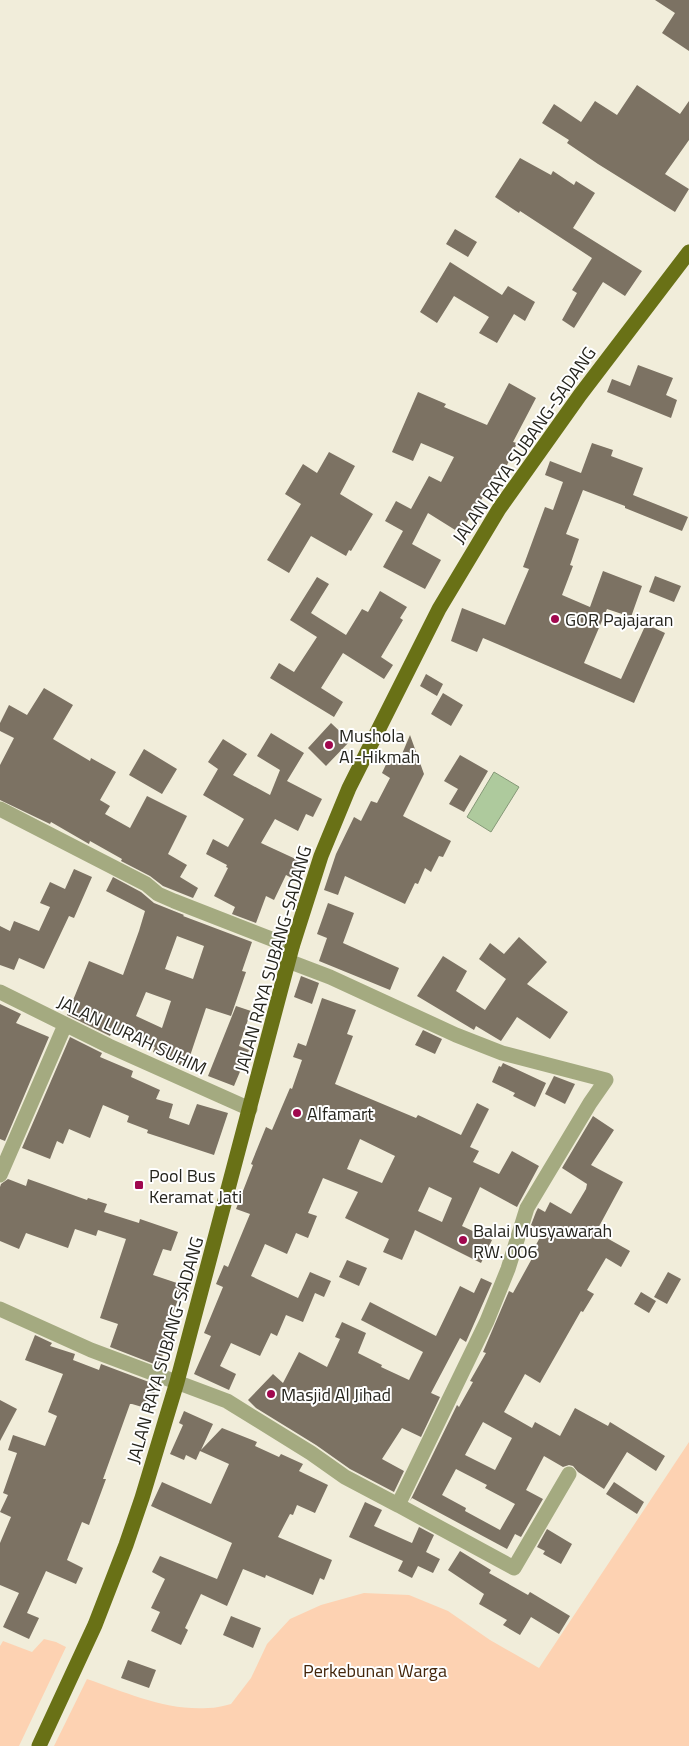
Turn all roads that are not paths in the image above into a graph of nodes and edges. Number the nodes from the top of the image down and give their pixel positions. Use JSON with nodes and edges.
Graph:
{"nodes":[{"id":1,"x":689,"y":252,"type":"edge"},
{"id":2,"x":0,"y":809,"type":"edge"},
{"id":3,"x":290,"y":954,"type":"junction"},
{"id":4,"x":0,"y":992,"type":"edge"},
{"id":5,"x":66,"y":1026,"type":"junction"},
{"id":6,"x":250,"y":1109,"type":"junction"},
{"id":7,"x":0,"y":1175,"type":"edge"},
{"id":8,"x":0,"y":1309,"type":"edge"},
{"id":9,"x":177,"y":1382,"type":"junction"},
{"id":10,"x":569,"y":1474,"type":"dead end"},
{"id":11,"x":398,"y":1505,"type":"junction"},
{"id":12,"x":39,"y":1746,"type":"edge"}],
"edges":[{"from":1,"to":3,"type":"main road","name":"JALAN RAYA SUBANG-SADANG"},
{"from":2,"to":3,"type":"street"},
{"from":3,"to":6,"type":"main road","name":"JALAN RAYA SUBANG-SADANG"},
{"from":3,"to":11,"type":"street"},
{"from":4,"to":5,"type":"street","name":"JALAN LURAH SUHIM"},
{"from":5,"to":6,"type":"street","name":"JALAN LURAH SUHIM"},
{"from":5,"to":7,"type":"street"},
{"from":6,"to":9,"type":"main road","name":"JALAN RAYA SUBANG-SADANG"},
{"from":8,"to":9,"type":"street"},
{"from":9,"to":11,"type":"street"},
{"from":9,"to":12,"type":"main road","name":"JALAN RAYA SUBANG-SADANG"},
{"from":10,"to":11,"type":"street"}]}
